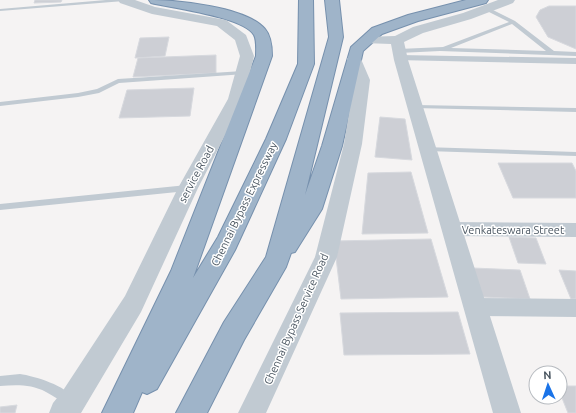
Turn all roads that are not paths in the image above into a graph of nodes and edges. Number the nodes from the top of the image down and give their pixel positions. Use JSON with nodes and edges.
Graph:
{"nodes":[{"id":1,"x":124,"y":0,"type":"edge"},
{"id":2,"x":156,"y":0,"type":"edge"},
{"id":3,"x":508,"y":0,"type":"edge"},
{"id":4,"x":306,"y":1,"type":"edge"},
{"id":5,"x":333,"y":1,"type":"edge"},
{"id":6,"x":484,"y":5,"type":"edge"},
{"id":7,"x":0,"y":10,"type":"edge"},
{"id":8,"x":513,"y":22,"type":"junction"},
{"id":9,"x":368,"y":40,"type":"junction"},
{"id":10,"x":399,"y":49,"type":"junction"},
{"id":11,"x":440,"y":49,"type":"junction"},
{"id":12,"x":552,"y":53,"type":"junction"},
{"id":13,"x":576,"y":54,"type":"edge"},
{"id":14,"x":354,"y":59,"type":"junction"},
{"id":15,"x":576,"y":61,"type":"edge"},
{"id":16,"x":243,"y":73,"type":"junction"},
{"id":17,"x":0,"y":104,"type":"edge"},
{"id":18,"x":416,"y":107,"type":"junction"},
{"id":19,"x":576,"y":110,"type":"edge"},
{"id":20,"x":428,"y":149,"type":"junction"},
{"id":21,"x":576,"y":154,"type":"edge"},
{"id":22,"x":188,"y":188,"type":"junction"},
{"id":23,"x":0,"y":207,"type":"edge"},
{"id":24,"x":450,"y":229,"type":"junction"},
{"id":25,"x":576,"y":230,"type":"edge"},
{"id":26,"x":277,"y":260,"type":"junction"},
{"id":27,"x":475,"y":307,"type":"junction"},
{"id":28,"x":576,"y":308,"type":"edge"},
{"id":29,"x":0,"y":381,"type":"edge"},
{"id":30,"x":68,"y":408,"type":"edge"},
{"id":31,"x":117,"y":413,"type":"edge"},
{"id":32,"x":127,"y":413,"type":"edge"},
{"id":33,"x":191,"y":413,"type":"edge"},
{"id":34,"x":252,"y":413,"type":"edge"},
{"id":35,"x":507,"y":413,"type":"edge"}],
"edges":[{"from":1,"to":7,"type":"lane"},
{"from":1,"to":16,"type":"street","name":"service Road"},
{"from":2,"to":31,"type":"highway"},
{"from":3,"to":6,"type":"street"},
{"from":4,"to":32,"type":"highway","name":"Chennai Bypass Expressway"},
{"from":5,"to":26,"type":"highway"},
{"from":6,"to":8,"type":"lane"},
{"from":6,"to":9,"type":"highway"},
{"from":6,"to":10,"type":"street"},
{"from":8,"to":11,"type":"lane"},
{"from":8,"to":12,"type":"lane"},
{"from":9,"to":10,"type":"street"},
{"from":9,"to":14,"type":"highway"},
{"from":10,"to":11,"type":"lane"},
{"from":10,"to":15,"type":"street"},
{"from":10,"to":18,"type":"street"},
{"from":11,"to":12,"type":"lane"},
{"from":12,"to":13,"type":"lane"},
{"from":14,"to":26,"type":"highway"},
{"from":14,"to":34,"type":"street","name":"Chennai Bypass Service Road"},
{"from":16,"to":17,"type":"lane"},
{"from":16,"to":22,"type":"street","name":"service Road"},
{"from":18,"to":19,"type":"lane"},
{"from":18,"to":20,"type":"street"},
{"from":20,"to":21,"type":"lane"},
{"from":20,"to":24,"type":"street"},
{"from":22,"to":23,"type":"lane"},
{"from":22,"to":30,"type":"street","name":"service Road"},
{"from":24,"to":25,"type":"street","name":"Venkateswara Street"},
{"from":24,"to":27,"type":"street"},
{"from":26,"to":33,"type":"highway"},
{"from":27,"to":28,"type":"street"},
{"from":27,"to":35,"type":"street"},
{"from":29,"to":30,"type":"lane"}]}
